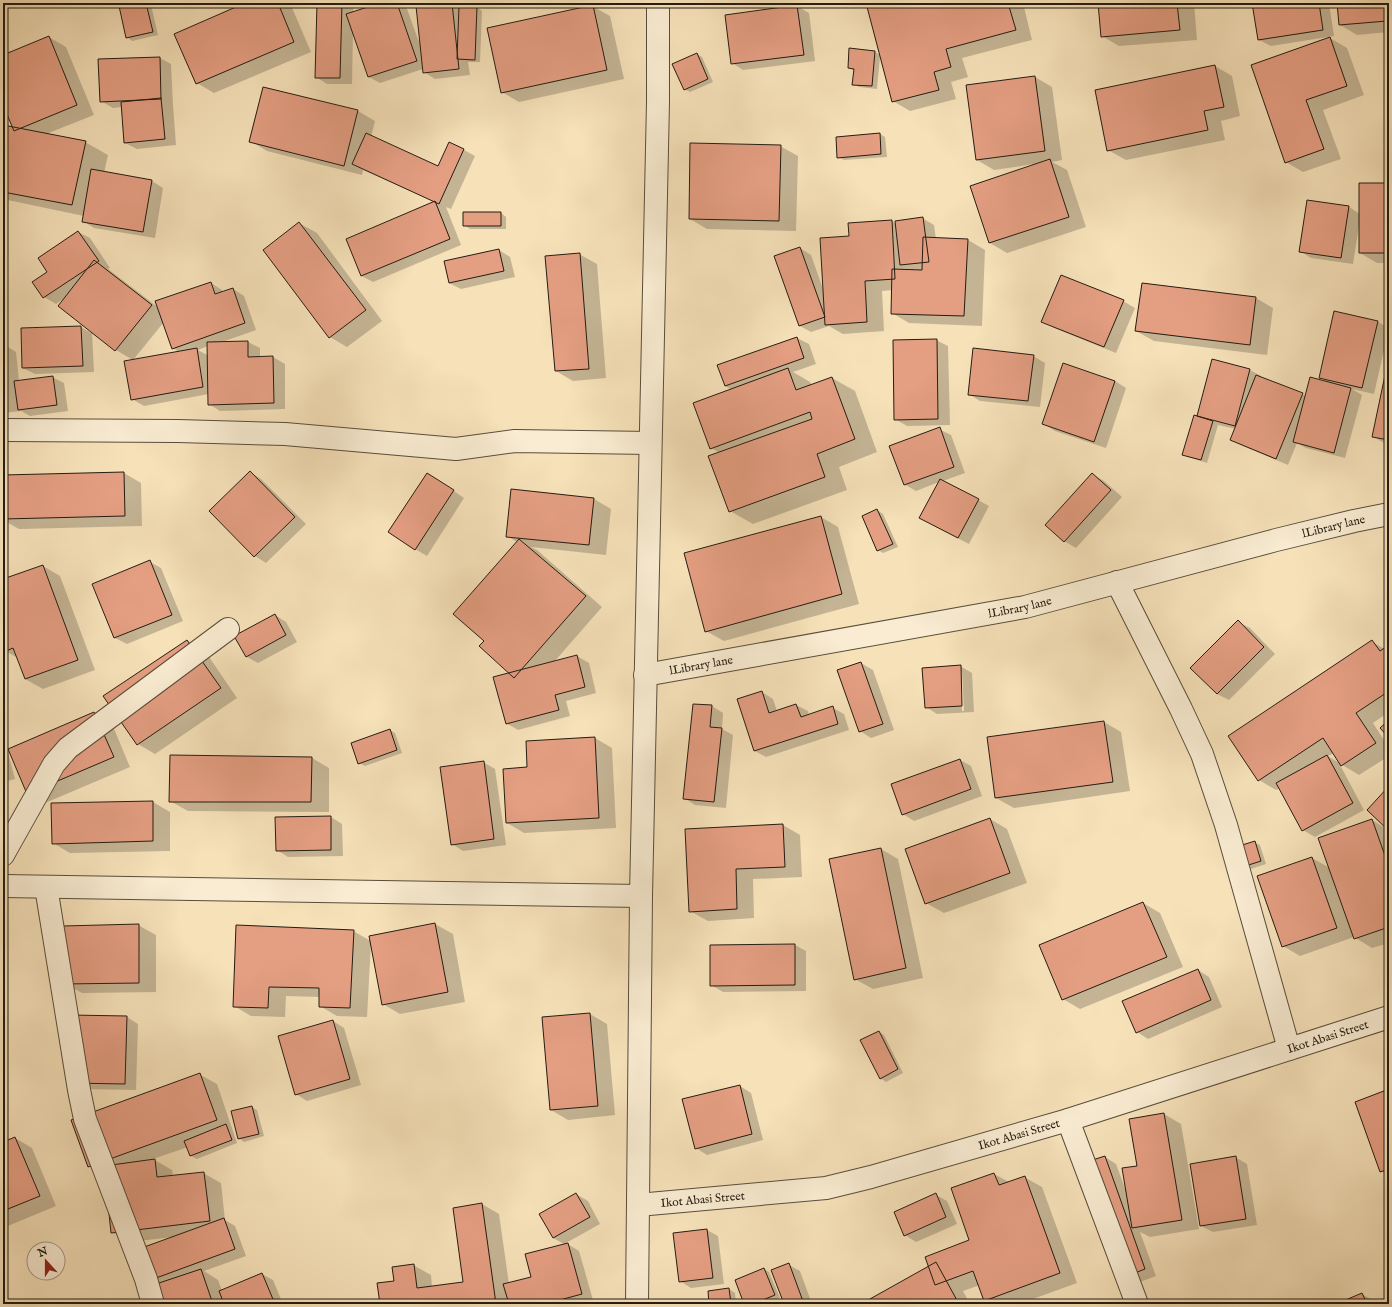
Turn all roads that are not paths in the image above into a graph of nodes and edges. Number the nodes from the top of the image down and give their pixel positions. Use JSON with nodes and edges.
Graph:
{"nodes":[{"id":1,"x":658,"y":3,"type":"edge"},
{"id":2,"x":3,"y":430,"type":"edge"},
{"id":3,"x":650,"y":443,"type":"junction"},
{"id":4,"x":1389,"y":514,"type":"edge"},
{"id":5,"x":1117,"y":582,"type":"junction"},
{"id":6,"x":228,"y":629,"type":"dead end"},
{"id":7,"x":645,"y":675,"type":"junction"},
{"id":8,"x":3,"y":855,"type":"edge"},
{"id":9,"x":3,"y":886,"type":"edge"},
{"id":10,"x":46,"y":887,"type":"junction"},
{"id":11,"x":640,"y":896,"type":"junction"},
{"id":12,"x":1389,"y":1016,"type":"edge"},
{"id":13,"x":1289,"y":1049,"type":"junction"},
{"id":14,"x":1068,"y":1120,"type":"junction"},
{"id":15,"x":638,"y":1205,"type":"junction"},
{"id":16,"x":153,"y":1304,"type":"edge"},
{"id":17,"x":637,"y":1304,"type":"edge"},
{"id":18,"x":1137,"y":1304,"type":"edge"}],
"edges":[{"from":1,"to":3,"type":"street"},
{"from":2,"to":3,"type":"street"},
{"from":3,"to":7,"type":"street"},
{"from":4,"to":5,"type":"street","name":"lLibrary lane"},
{"from":5,"to":7,"type":"street","name":"lLibrary lane"},
{"from":5,"to":13,"type":"street"},
{"from":6,"to":8,"type":"street"},
{"from":7,"to":11,"type":"street"},
{"from":9,"to":10,"type":"street"},
{"from":10,"to":11,"type":"street"},
{"from":10,"to":16,"type":"street"},
{"from":11,"to":15,"type":"street"},
{"from":12,"to":13,"type":"street","name":"Ikot Abasi Street"},
{"from":13,"to":14,"type":"street","name":"Ikot Abasi Street"},
{"from":14,"to":15,"type":"street","name":"Ikot Abasi Street"},
{"from":14,"to":18,"type":"street"},
{"from":15,"to":17,"type":"street"}]}
